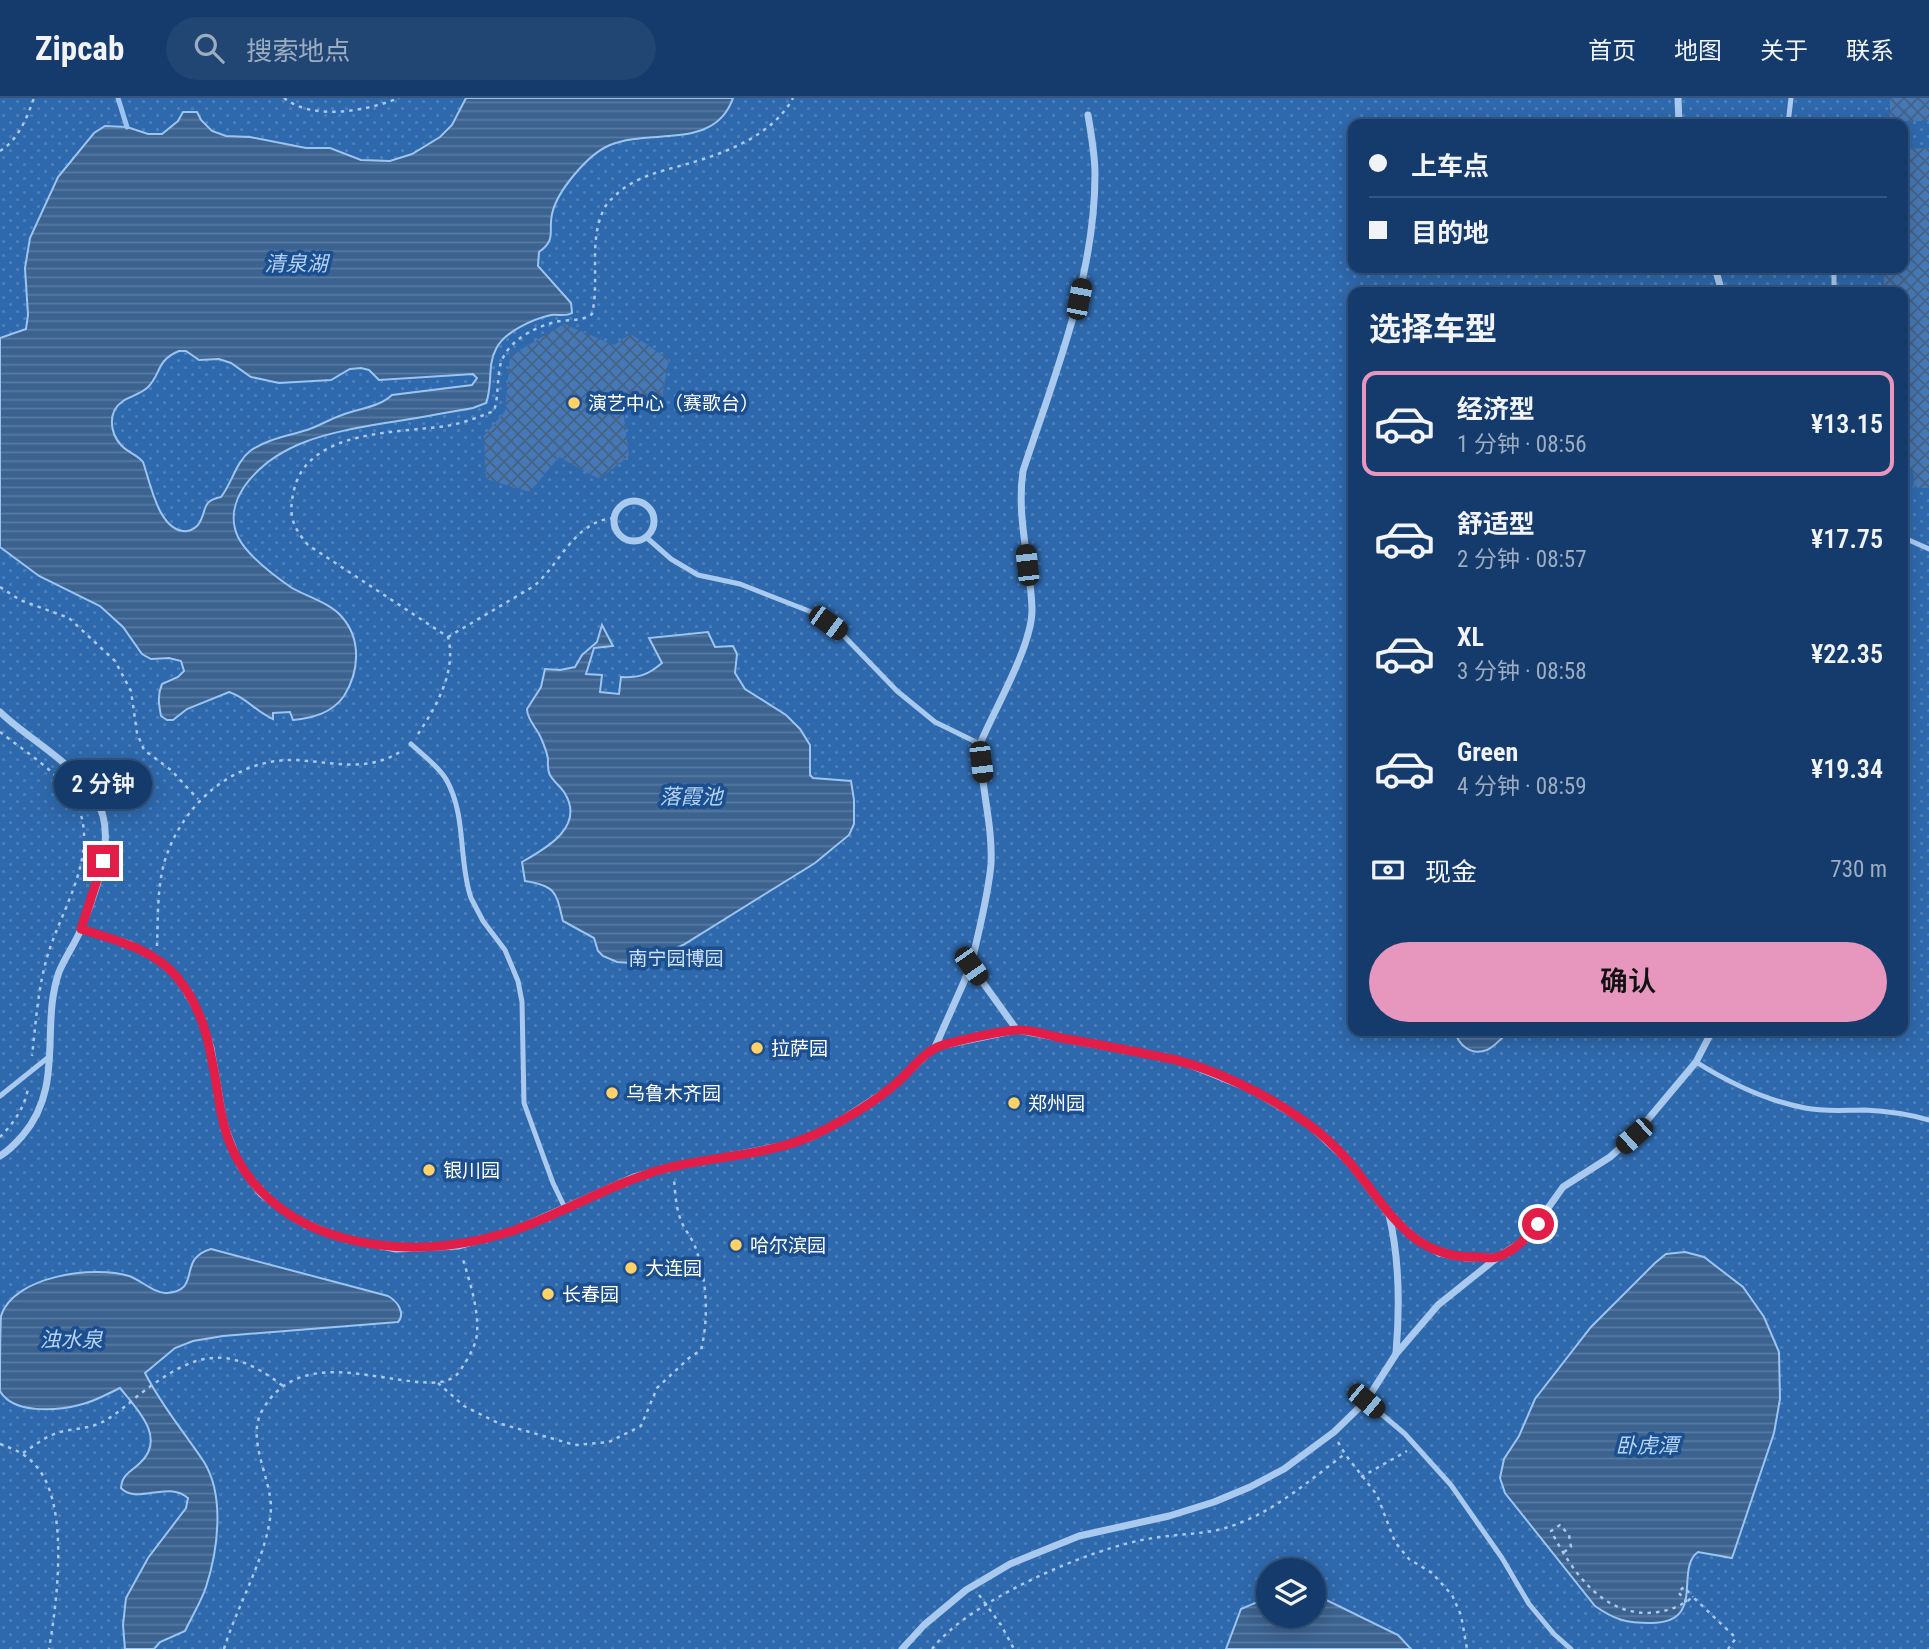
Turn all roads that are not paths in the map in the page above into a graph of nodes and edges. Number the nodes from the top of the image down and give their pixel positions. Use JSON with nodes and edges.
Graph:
{"nodes":[{"id":1,"x":1678,"y":98,"type":"edge"},
{"id":2,"x":1791,"y":98,"type":"edge"},
{"id":3,"x":1088,"y":115,"type":"dead end"},
{"id":4,"x":1679,"y":119,"type":"edge"},
{"id":5,"x":1789,"y":119,"type":"edge"},
{"id":6,"x":646,"y":537,"type":"junction"},
{"id":7,"x":1908,"y":541,"type":"edge"},
{"id":8,"x":1929,"y":550,"type":"edge"},
{"id":9,"x":0,"y":712,"type":"edge"},
{"id":10,"x":411,"y":744,"type":"road end"},
{"id":11,"x":981,"y":744,"type":"junction"},
{"id":12,"x":81,"y":929,"type":"junction"},
{"id":13,"x":971,"y":966,"type":"junction"},
{"id":14,"x":1017,"y":1030,"type":"junction"},
{"id":15,"x":1709,"y":1036,"type":"edge"},
{"id":16,"x":935,"y":1047,"type":"junction"},
{"id":17,"x":50,"y":1056,"type":"junction"},
{"id":18,"x":1696,"y":1062,"type":"junction"},
{"id":19,"x":0,"y":1096,"type":"edge"},
{"id":20,"x":1929,"y":1120,"type":"edge"},
{"id":21,"x":0,"y":1156,"type":"edge"},
{"id":22,"x":565,"y":1208,"type":"junction"},
{"id":23,"x":1389,"y":1214,"type":"junction"},
{"id":24,"x":1498,"y":1257,"type":"junction"},
{"id":25,"x":1396,"y":1353,"type":"junction"},
{"id":26,"x":1366,"y":1401,"type":"junction"},
{"id":27,"x":902,"y":1649,"type":"edge"},
{"id":28,"x":1571,"y":1649,"type":"edge"}],
"edges":[{"from":1,"to":4,"type":"street"},
{"from":2,"to":5,"type":"lane"},
{"from":3,"to":11,"type":"street"},
{"from":6,"to":6,"type":"street"},
{"from":6,"to":11,"type":"lane"},
{"from":7,"to":8,"type":"lane"},
{"from":9,"to":12,"type":"street"},
{"from":10,"to":22,"type":"lane"},
{"from":11,"to":13,"type":"street"},
{"from":12,"to":17,"type":"street"},
{"from":12,"to":22,"type":"street"},
{"from":13,"to":14,"type":"street"},
{"from":13,"to":16,"type":"street"},
{"from":14,"to":16,"type":"street"},
{"from":14,"to":23,"type":"street"},
{"from":15,"to":18,"type":"street"},
{"from":16,"to":22,"type":"street"},
{"from":17,"to":19,"type":"lane"},
{"from":17,"to":21,"type":"street"},
{"from":18,"to":20,"type":"lane"},
{"from":18,"to":24,"type":"street"},
{"from":23,"to":24,"type":"street"},
{"from":23,"to":25,"type":"street"},
{"from":24,"to":25,"type":"street"},
{"from":25,"to":26,"type":"street"},
{"from":26,"to":27,"type":"street"},
{"from":26,"to":28,"type":"lane"}]}
